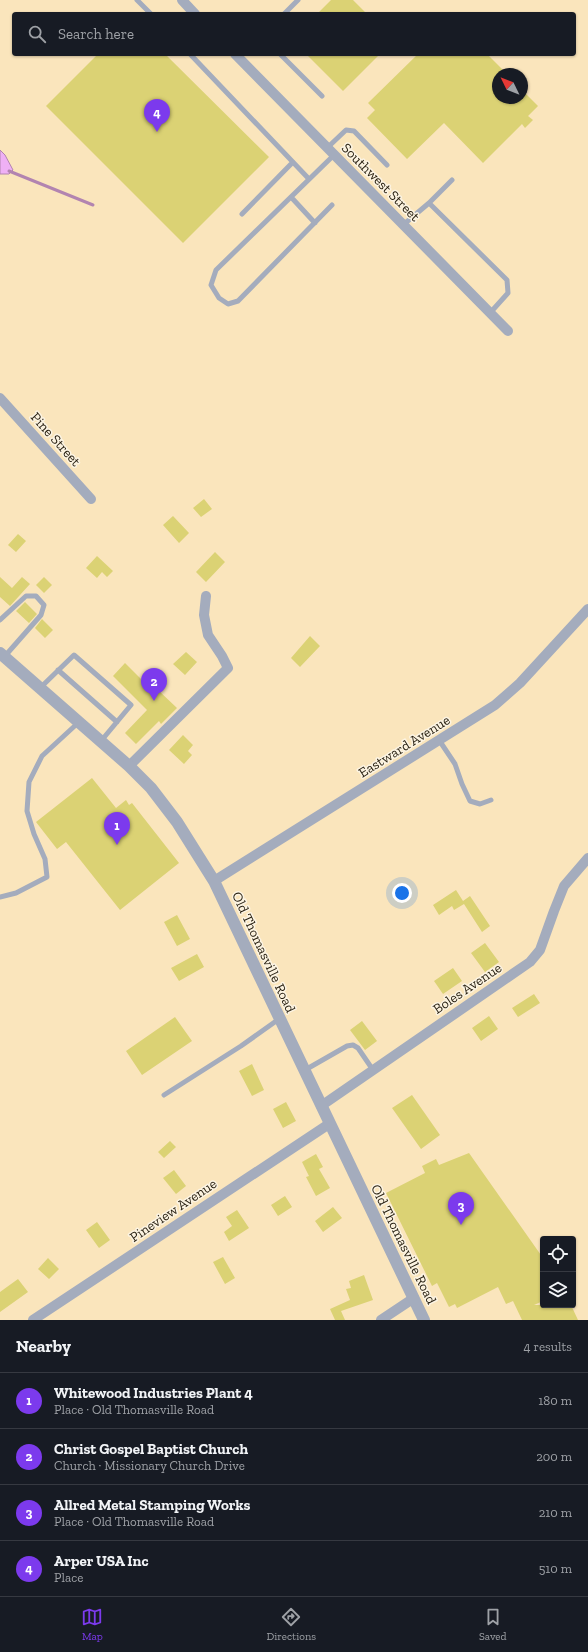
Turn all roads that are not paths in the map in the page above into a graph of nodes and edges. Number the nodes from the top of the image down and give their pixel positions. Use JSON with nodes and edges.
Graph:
{"nodes":[{"id":1,"x":136,"y":0,"type":"edge"},
{"id":2,"x":182,"y":0,"type":"edge"},
{"id":3,"x":298,"y":0,"type":"edge"},
{"id":4,"x":149,"y":12,"type":"edge"},
{"id":5,"x":194,"y":12,"type":"edge"},
{"id":6,"x":286,"y":12,"type":"edge"},
{"id":7,"x":192,"y":56,"type":"edge"},
{"id":8,"x":240,"y":56,"type":"edge"},
{"id":9,"x":282,"y":56,"type":"edge"},
{"id":10,"x":322,"y":96,"type":"dead end"},
{"id":11,"x":331,"y":151,"type":"junction"},
{"id":12,"x":293,"y":162,"type":"junction"},
{"id":13,"x":387,"y":165,"type":"dead end"},
{"id":14,"x":309,"y":179,"type":"junction"},
{"id":15,"x":452,"y":180,"type":"dead end"},
{"id":16,"x":291,"y":197,"type":"junction"},
{"id":17,"x":429,"y":202,"type":"junction"},
{"id":18,"x":332,"y":205,"type":"dead end"},
{"id":19,"x":242,"y":214,"type":"dead end"},
{"id":20,"x":315,"y":223,"type":"junction"},
{"id":21,"x":403,"y":225,"type":"junction"},
{"id":22,"x":490,"y":313,"type":"junction"},
{"id":23,"x":508,"y":330,"type":"dead end"},
{"id":24,"x":0,"y":398,"type":"edge"},
{"id":25,"x":91,"y":499,"type":"dead end"},
{"id":26,"x":206,"y":596,"type":"dead end"},
{"id":27,"x":588,"y":609,"type":"edge"},
{"id":28,"x":0,"y":620,"type":"edge"},
{"id":29,"x":2,"y":655,"type":"edge"},
{"id":30,"x":58,"y":670,"type":"junction"},
{"id":31,"x":40,"y":688,"type":"junction"},
{"id":32,"x":79,"y":722,"type":"junction"},
{"id":33,"x":117,"y":722,"type":"junction"},
{"id":34,"x":439,"y":740,"type":"junction"},
{"id":35,"x":101,"y":741,"type":"junction"},
{"id":36,"x":130,"y":766,"type":"junction"},
{"id":37,"x":491,"y":800,"type":"dead end"},
{"id":38,"x":588,"y":858,"type":"edge"},
{"id":39,"x":214,"y":881,"type":"junction"},
{"id":40,"x":0,"y":896,"type":"edge"},
{"id":41,"x":279,"y":1019,"type":"junction"},
{"id":42,"x":373,"y":1070,"type":"junction"},
{"id":43,"x":304,"y":1071,"type":"junction"},
{"id":44,"x":164,"y":1095,"type":"dead end"},
{"id":45,"x":321,"y":1106,"type":"junction"},
{"id":46,"x":329,"y":1124,"type":"junction"},
{"id":47,"x":414,"y":1298,"type":"junction"},
{"id":48,"x":33,"y":1320,"type":"edge"},
{"id":49,"x":381,"y":1320,"type":"edge"},
{"id":50,"x":424,"y":1320,"type":"edge"}],
"edges":[{"from":1,"to":4,"type":"lane"},
{"from":2,"to":5,"type":"street"},
{"from":3,"to":6,"type":"lane"},
{"from":7,"to":12,"type":"lane"},
{"from":8,"to":11,"type":"street","name":"Southwest Street"},
{"from":9,"to":10,"type":"lane"},
{"from":11,"to":13,"type":"lane"},
{"from":11,"to":14,"type":"lane"},
{"from":11,"to":21,"type":"street","name":"Southwest Street"},
{"from":12,"to":14,"type":"lane"},
{"from":12,"to":19,"type":"lane"},
{"from":14,"to":16,"type":"lane"},
{"from":15,"to":17,"type":"lane"},
{"from":16,"to":20,"type":"lane"},
{"from":16,"to":20,"type":"lane"},
{"from":17,"to":21,"type":"lane"},
{"from":17,"to":22,"type":"lane"},
{"from":18,"to":20,"type":"lane"},
{"from":21,"to":22,"type":"street","name":"Southwest Street"},
{"from":22,"to":23,"type":"street","name":"Southwest Street"},
{"from":24,"to":25,"type":"street","name":"Pine Street"},
{"from":26,"to":36,"type":"street"},
{"from":27,"to":34,"type":"street","name":"Eastward Avenue"},
{"from":28,"to":29,"type":"lane"},
{"from":29,"to":31,"type":"street","name":"Old Thomasville Road"},
{"from":30,"to":31,"type":"lane"},
{"from":30,"to":33,"type":"lane"},
{"from":30,"to":33,"type":"lane"},
{"from":31,"to":32,"type":"street","name":"Old Thomasville Road"},
{"from":32,"to":35,"type":"street","name":"Old Thomasville Road"},
{"from":32,"to":40,"type":"lane"},
{"from":33,"to":35,"type":"lane"},
{"from":34,"to":37,"type":"lane"},
{"from":34,"to":39,"type":"street","name":"Eastward Avenue"},
{"from":35,"to":36,"type":"street","name":"Old Thomasville Road"},
{"from":36,"to":39,"type":"street","name":"Old Thomasville Road"},
{"from":38,"to":42,"type":"street","name":"Boles Avenue"},
{"from":39,"to":41,"type":"street","name":"Old Thomasville Road"},
{"from":41,"to":43,"type":"street","name":"Old Thomasville Road"},
{"from":41,"to":44,"type":"lane"},
{"from":42,"to":43,"type":"lane"},
{"from":42,"to":45,"type":"street","name":"Boles Avenue"},
{"from":43,"to":45,"type":"street","name":"Old Thomasville Road"},
{"from":45,"to":46,"type":"street","name":"Old Thomasville Road"},
{"from":46,"to":47,"type":"street","name":"Old Thomasville Road"},
{"from":46,"to":48,"type":"street","name":"Pineview Avenue"},
{"from":47,"to":49,"type":"street"},
{"from":47,"to":50,"type":"street","name":"Old Thomasville Road"}]}
